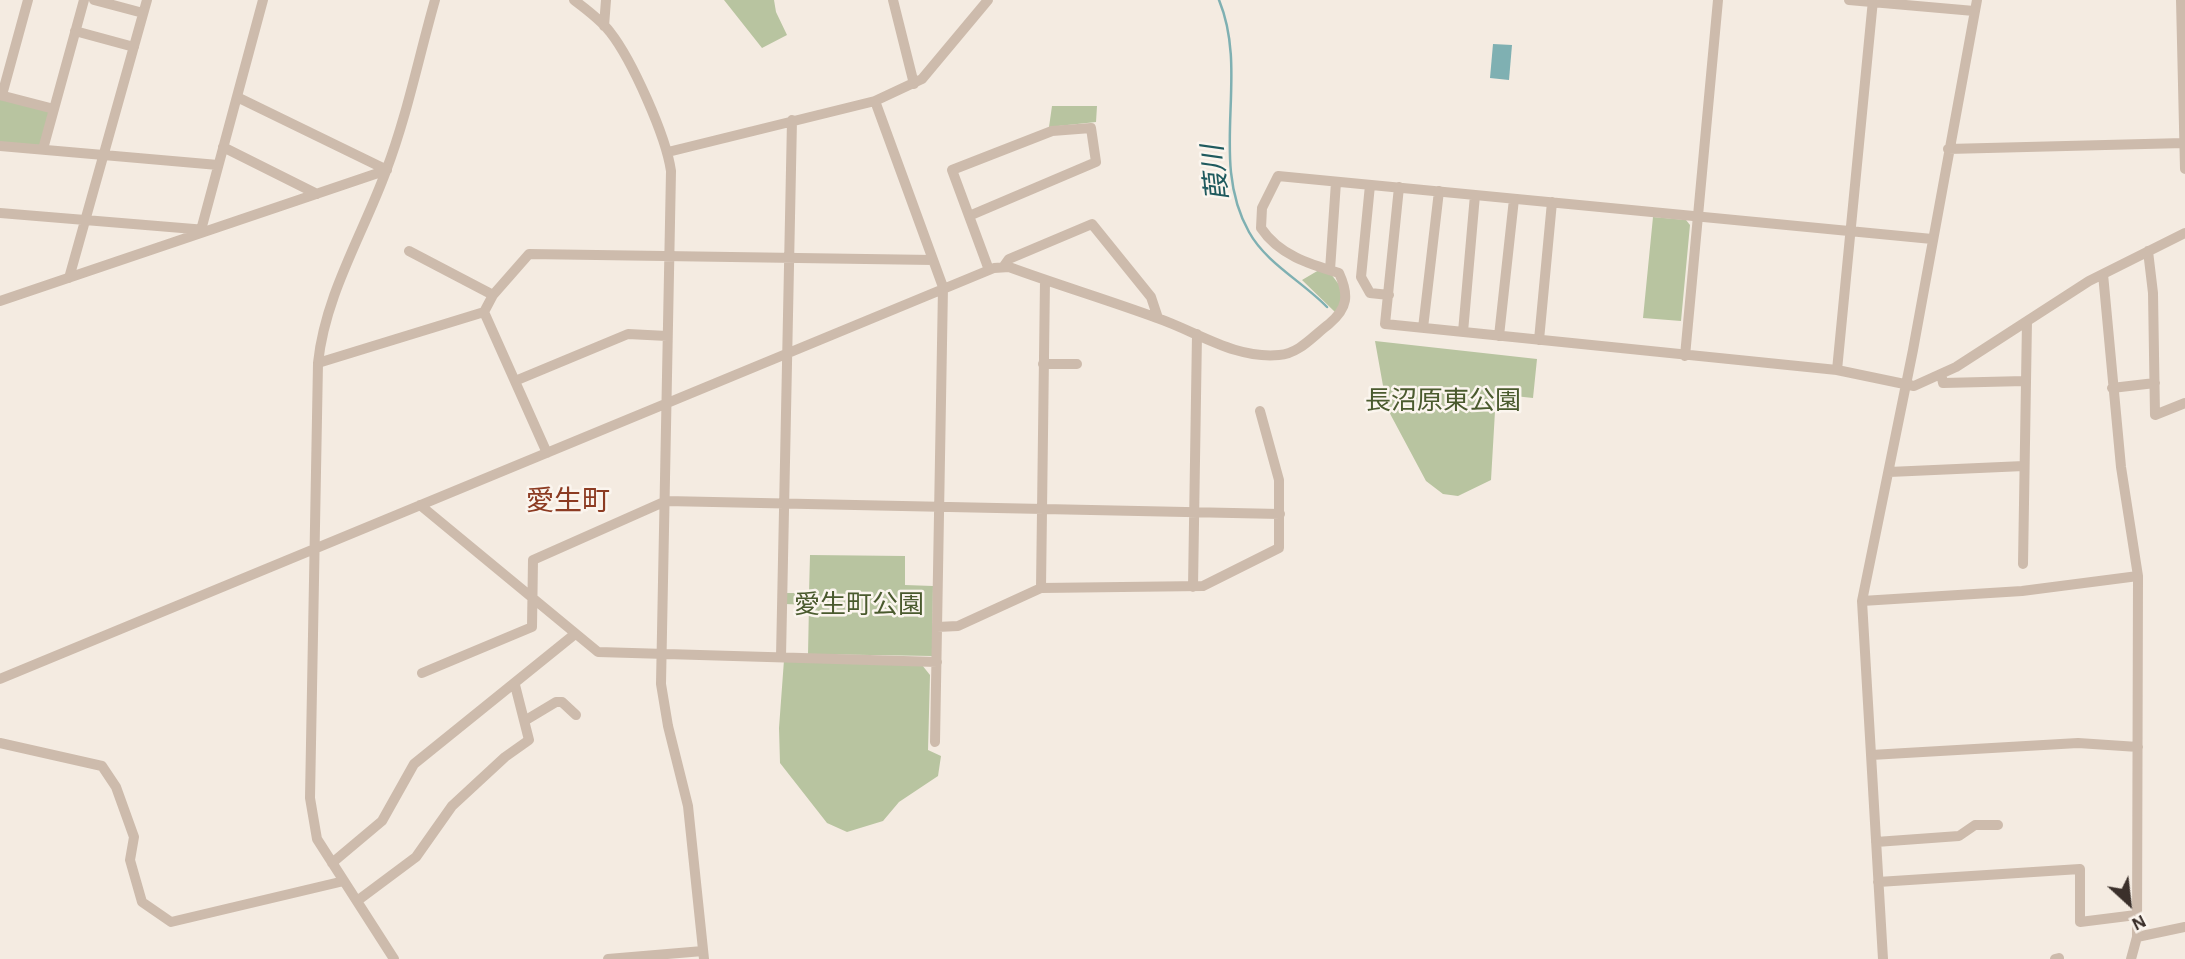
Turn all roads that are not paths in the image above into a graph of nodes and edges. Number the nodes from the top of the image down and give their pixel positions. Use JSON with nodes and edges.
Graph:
{"nodes":[{"id":1,"x":28,"y":0,"type":"edge"},
{"id":2,"x":84,"y":0,"type":"edge"},
{"id":3,"x":93,"y":0,"type":"edge"},
{"id":4,"x":147,"y":0,"type":"edge"},
{"id":5,"x":263,"y":0,"type":"edge"},
{"id":6,"x":435,"y":0,"type":"edge"},
{"id":7,"x":574,"y":0,"type":"edge"},
{"id":8,"x":606,"y":0,"type":"edge"},
{"id":9,"x":893,"y":0,"type":"edge"},
{"id":10,"x":988,"y":0,"type":"edge"},
{"id":11,"x":1718,"y":0,"type":"edge"},
{"id":12,"x":1849,"y":0,"type":"edge"},
{"id":13,"x":2181,"y":0,"type":"edge"},
{"id":14,"x":1873,"y":1,"type":"edge"},
{"id":15,"x":1975,"y":5,"type":"edge"},
{"id":16,"x":143,"y":13,"type":"junction"},
{"id":17,"x":604,"y":26,"type":"junction"},
{"id":18,"x":75,"y":31,"type":"junction"},
{"id":19,"x":134,"y":47,"type":"junction"},
{"id":20,"x":914,"y":84,"type":"junction"},
{"id":21,"x":1,"y":95,"type":"edge"},
{"id":22,"x":237,"y":97,"type":"junction"},
{"id":23,"x":875,"y":101,"type":"junction"},
{"id":24,"x":54,"y":109,"type":"junction"},
{"id":25,"x":792,"y":120,"type":"junction"},
{"id":26,"x":2184,"y":143,"type":"edge"},
{"id":27,"x":0,"y":146,"type":"edge"},
{"id":28,"x":223,"y":147,"type":"junction"},
{"id":29,"x":43,"y":149,"type":"junction"},
{"id":30,"x":1948,"y":149,"type":"junction"},
{"id":31,"x":668,"y":152,"type":"junction"},
{"id":32,"x":106,"y":155,"type":"junction"},
{"id":33,"x":218,"y":165,"type":"junction"},
{"id":34,"x":2185,"y":169,"type":"edge"},
{"id":35,"x":387,"y":170,"type":"junction"},
{"id":36,"x":1336,"y":182,"type":"junction"},
{"id":37,"x":1370,"y":185,"type":"junction"},
{"id":38,"x":1399,"y":187,"type":"junction"},
{"id":39,"x":1439,"y":191,"type":"junction"},
{"id":40,"x":317,"y":194,"type":"junction"},
{"id":41,"x":1475,"y":195,"type":"junction"},
{"id":42,"x":1514,"y":199,"type":"junction"},
{"id":43,"x":1552,"y":202,"type":"junction"},
{"id":44,"x":0,"y":214,"type":"edge"},
{"id":45,"x":969,"y":216,"type":"junction"},
{"id":46,"x":1697,"y":216,"type":"junction"},
{"id":47,"x":84,"y":221,"type":"junction"},
{"id":48,"x":206,"y":230,"type":"junction"},
{"id":49,"x":1848,"y":232,"type":"junction"},
{"id":50,"x":2185,"y":233,"type":"edge"},
{"id":51,"x":1932,"y":239,"type":"junction"},
{"id":52,"x":409,"y":251,"type":"dead end"},
{"id":53,"x":2148,"y":251,"type":"junction"},
{"id":54,"x":669,"y":255,"type":"junction"},
{"id":55,"x":788,"y":257,"type":"junction"},
{"id":56,"x":933,"y":260,"type":"junction"},
{"id":57,"x":1004,"y":266,"type":"junction"},
{"id":58,"x":989,"y":270,"type":"junction"},
{"id":59,"x":1329,"y":271,"type":"junction"},
{"id":60,"x":2103,"y":274,"type":"junction"},
{"id":61,"x":69,"y":278,"type":"junction"},
{"id":62,"x":1045,"y":280,"type":"junction"},
{"id":63,"x":943,"y":288,"type":"junction"},
{"id":64,"x":494,"y":295,"type":"junction"},
{"id":65,"x":1388,"y":295,"type":"junction"},
{"id":66,"x":0,"y":301,"type":"edge"},
{"id":67,"x":484,"y":312,"type":"junction"},
{"id":68,"x":1158,"y":318,"type":"junction"},
{"id":69,"x":2027,"y":321,"type":"junction"},
{"id":70,"x":1423,"y":328,"type":"junction"},
{"id":71,"x":1464,"y":332,"type":"junction"},
{"id":72,"x":1197,"y":334,"type":"junction"},
{"id":73,"x":667,"y":336,"type":"junction"},
{"id":74,"x":1499,"y":336,"type":"junction"},
{"id":75,"x":1539,"y":340,"type":"junction"},
{"id":76,"x":787,"y":352,"type":"junction"},
{"id":77,"x":1685,"y":356,"type":"junction"},
{"id":78,"x":318,"y":363,"type":"junction"},
{"id":79,"x":1043,"y":364,"type":"junction"},
{"id":80,"x":1077,"y":364,"type":"dead end"},
{"id":81,"x":1837,"y":370,"type":"junction"},
{"id":82,"x":1941,"y":374,"type":"junction"},
{"id":83,"x":515,"y":381,"type":"junction"},
{"id":84,"x":2025,"y":381,"type":"junction"},
{"id":85,"x":2155,"y":383,"type":"junction"},
{"id":86,"x":1906,"y":385,"type":"junction"},
{"id":87,"x":2112,"y":388,"type":"junction"},
{"id":88,"x":666,"y":403,"type":"junction"},
{"id":89,"x":2185,"y":403,"type":"edge"},
{"id":90,"x":1260,"y":411,"type":"dead end"},
{"id":91,"x":547,"y":453,"type":"junction"},
{"id":92,"x":2024,"y":466,"type":"junction"},
{"id":93,"x":1889,"y":472,"type":"junction"},
{"id":94,"x":666,"y":501,"type":"junction"},
{"id":95,"x":785,"y":503,"type":"junction"},
{"id":96,"x":419,"y":505,"type":"junction"},
{"id":97,"x":940,"y":506,"type":"junction"},
{"id":98,"x":1041,"y":508,"type":"junction"},
{"id":99,"x":1195,"y":512,"type":"junction"},
{"id":100,"x":1280,"y":514,"type":"junction"},
{"id":101,"x":316,"y":548,"type":"junction"},
{"id":102,"x":2022,"y":564,"type":"dead end"},
{"id":103,"x":2138,"y":576,"type":"junction"},
{"id":104,"x":1194,"y":587,"type":"junction"},
{"id":105,"x":1041,"y":588,"type":"junction"},
{"id":106,"x":532,"y":598,"type":"junction"},
{"id":107,"x":1863,"y":601,"type":"junction"},
{"id":108,"x":937,"y":626,"type":"junction"},
{"id":109,"x":575,"y":634,"type":"junction"},
{"id":110,"x":662,"y":654,"type":"junction"},
{"id":111,"x":781,"y":657,"type":"junction"},
{"id":112,"x":937,"y":662,"type":"junction"},
{"id":113,"x":422,"y":673,"type":"dead end"},
{"id":114,"x":0,"y":679,"type":"edge"},
{"id":115,"x":515,"y":685,"type":"junction"},
{"id":116,"x":576,"y":715,"type":"dead end"},
{"id":117,"x":526,"y":720,"type":"junction"},
{"id":118,"x":935,"y":742,"type":"dead end"},
{"id":119,"x":0,"y":743,"type":"edge"},
{"id":120,"x":2138,"y":747,"type":"junction"},
{"id":121,"x":1871,"y":755,"type":"junction"},
{"id":122,"x":1998,"y":825,"type":"dead end"},
{"id":123,"x":1876,"y":842,"type":"junction"},
{"id":124,"x":332,"y":863,"type":"junction"},
{"id":125,"x":344,"y":881,"type":"junction"},
{"id":126,"x":1878,"y":883,"type":"junction"},
{"id":127,"x":357,"y":901,"type":"junction"},
{"id":128,"x":2136,"y":915,"type":"junction"},
{"id":129,"x":2185,"y":927,"type":"edge"},
{"id":130,"x":2137,"y":937,"type":"junction"},
{"id":131,"x":704,"y":955,"type":"edge"},
{"id":132,"x":394,"y":959,"type":"edge"},
{"id":133,"x":608,"y":959,"type":"edge"},
{"id":134,"x":1883,"y":959,"type":"edge"},
{"id":135,"x":2131,"y":959,"type":"edge"}],
"edges":[{"from":1,"to":21,"type":"street"},
{"from":2,"to":18,"type":"street"},
{"from":3,"to":16,"type":"street"},
{"from":4,"to":16,"type":"street"},
{"from":5,"to":22,"type":"street"},
{"from":6,"to":35,"type":"street"},
{"from":7,"to":17,"type":"street"},
{"from":8,"to":17,"type":"street"},
{"from":9,"to":20,"type":"street"},
{"from":10,"to":20,"type":"street"},
{"from":11,"to":46,"type":"street"},
{"from":12,"to":14,"type":"street"},
{"from":13,"to":26,"type":"street"},
{"from":14,"to":15,"type":"street"},
{"from":14,"to":49,"type":"street"},
{"from":15,"to":30,"type":"street"},
{"from":16,"to":19,"type":"street"},
{"from":17,"to":31,"type":"street"},
{"from":18,"to":19,"type":"street"},
{"from":18,"to":24,"type":"street"},
{"from":19,"to":32,"type":"street"},
{"from":20,"to":23,"type":"street"},
{"from":21,"to":24,"type":"street"},
{"from":22,"to":28,"type":"street"},
{"from":22,"to":35,"type":"street"},
{"from":23,"to":25,"type":"street"},
{"from":23,"to":56,"type":"street"},
{"from":24,"to":29,"type":"street"},
{"from":25,"to":31,"type":"street"},
{"from":25,"to":55,"type":"street"},
{"from":26,"to":30,"type":"street"},
{"from":26,"to":34,"type":"street"},
{"from":27,"to":29,"type":"street"},
{"from":28,"to":33,"type":"street"},
{"from":28,"to":40,"type":"street"},
{"from":29,"to":32,"type":"street"},
{"from":30,"to":51,"type":"street"},
{"from":31,"to":54,"type":"street"},
{"from":32,"to":33,"type":"street"},
{"from":32,"to":47,"type":"street"},
{"from":33,"to":48,"type":"street"},
{"from":35,"to":40,"type":"street"},
{"from":35,"to":78,"type":"street"},
{"from":36,"to":37,"type":"street"},
{"from":36,"to":59,"type":"street"},
{"from":36,"to":59,"type":"street"},
{"from":37,"to":38,"type":"street"},
{"from":37,"to":65,"type":"street"},
{"from":38,"to":39,"type":"street"},
{"from":38,"to":65,"type":"street"},
{"from":39,"to":41,"type":"street"},
{"from":39,"to":70,"type":"street"},
{"from":40,"to":48,"type":"street"},
{"from":41,"to":42,"type":"street"},
{"from":41,"to":71,"type":"street"},
{"from":42,"to":43,"type":"street"},
{"from":42,"to":74,"type":"street"},
{"from":43,"to":46,"type":"street"},
{"from":43,"to":75,"type":"street"},
{"from":44,"to":47,"type":"street"},
{"from":45,"to":45,"type":"street"},
{"from":45,"to":58,"type":"street"},
{"from":46,"to":49,"type":"street"},
{"from":46,"to":77,"type":"street"},
{"from":47,"to":48,"type":"street"},
{"from":47,"to":61,"type":"street"},
{"from":48,"to":61,"type":"street"},
{"from":49,"to":51,"type":"street"},
{"from":49,"to":81,"type":"street"},
{"from":50,"to":53,"type":"street"},
{"from":51,"to":86,"type":"street"},
{"from":52,"to":64,"type":"street"},
{"from":53,"to":60,"type":"street"},
{"from":53,"to":85,"type":"street"},
{"from":54,"to":55,"type":"street"},
{"from":54,"to":64,"type":"street"},
{"from":54,"to":73,"type":"street"},
{"from":55,"to":56,"type":"street"},
{"from":55,"to":76,"type":"street"},
{"from":56,"to":63,"type":"street"},
{"from":57,"to":58,"type":"street"},
{"from":57,"to":62,"type":"street"},
{"from":57,"to":68,"type":"street"},
{"from":58,"to":63,"type":"street"},
{"from":59,"to":72,"type":"street"},
{"from":60,"to":69,"type":"street"},
{"from":60,"to":87,"type":"street"},
{"from":61,"to":66,"type":"street"},
{"from":62,"to":68,"type":"street"},
{"from":62,"to":79,"type":"street"},
{"from":63,"to":76,"type":"street"},
{"from":63,"to":97,"type":"street"},
{"from":64,"to":67,"type":"street"},
{"from":65,"to":70,"type":"street"},
{"from":67,"to":78,"type":"street"},
{"from":67,"to":83,"type":"street"},
{"from":68,"to":72,"type":"street"},
{"from":69,"to":82,"type":"street"},
{"from":69,"to":84,"type":"street"},
{"from":70,"to":71,"type":"street"},
{"from":71,"to":74,"type":"street"},
{"from":72,"to":99,"type":"street"},
{"from":73,"to":83,"type":"street"},
{"from":73,"to":88,"type":"street"},
{"from":74,"to":75,"type":"street"},
{"from":75,"to":77,"type":"street"},
{"from":76,"to":88,"type":"street"},
{"from":76,"to":95,"type":"street"},
{"from":77,"to":81,"type":"street"},
{"from":78,"to":101,"type":"street"},
{"from":79,"to":80,"type":"street"},
{"from":79,"to":98,"type":"street"},
{"from":81,"to":86,"type":"street"},
{"from":82,"to":84,"type":"street"},
{"from":82,"to":86,"type":"street"},
{"from":83,"to":91,"type":"street"},
{"from":84,"to":92,"type":"street"},
{"from":85,"to":87,"type":"street"},
{"from":85,"to":89,"type":"street"},
{"from":86,"to":93,"type":"street"},
{"from":87,"to":103,"type":"street"},
{"from":88,"to":91,"type":"street"},
{"from":88,"to":94,"type":"street"},
{"from":90,"to":100,"type":"street"},
{"from":91,"to":96,"type":"street"},
{"from":92,"to":93,"type":"street"},
{"from":92,"to":102,"type":"street"},
{"from":93,"to":107,"type":"street"},
{"from":94,"to":95,"type":"street"},
{"from":94,"to":106,"type":"street"},
{"from":94,"to":110,"type":"street"},
{"from":95,"to":97,"type":"street"},
{"from":95,"to":111,"type":"street"},
{"from":96,"to":101,"type":"street"},
{"from":96,"to":106,"type":"street"},
{"from":97,"to":98,"type":"street"},
{"from":97,"to":108,"type":"street"},
{"from":98,"to":99,"type":"street"},
{"from":98,"to":105,"type":"street"},
{"from":99,"to":100,"type":"street"},
{"from":99,"to":104,"type":"street"},
{"from":100,"to":104,"type":"street"},
{"from":101,"to":114,"type":"street"},
{"from":101,"to":124,"type":"street"},
{"from":103,"to":107,"type":"street"},
{"from":103,"to":120,"type":"street"},
{"from":104,"to":105,"type":"street"},
{"from":105,"to":108,"type":"street"},
{"from":106,"to":109,"type":"street"},
{"from":106,"to":113,"type":"street"},
{"from":107,"to":121,"type":"street"},
{"from":108,"to":112,"type":"street"},
{"from":109,"to":110,"type":"street"},
{"from":109,"to":115,"type":"street"},
{"from":110,"to":111,"type":"street"},
{"from":110,"to":131,"type":"street"},
{"from":111,"to":112,"type":"street"},
{"from":112,"to":118,"type":"street"},
{"from":115,"to":117,"type":"street"},
{"from":115,"to":124,"type":"street"},
{"from":116,"to":117,"type":"street"},
{"from":117,"to":127,"type":"street"},
{"from":119,"to":125,"type":"street"},
{"from":120,"to":121,"type":"street"},
{"from":120,"to":128,"type":"street"},
{"from":121,"to":123,"type":"street"},
{"from":122,"to":123,"type":"street"},
{"from":123,"to":126,"type":"street"},
{"from":124,"to":125,"type":"street"},
{"from":125,"to":127,"type":"street"},
{"from":126,"to":128,"type":"street"},
{"from":126,"to":134,"type":"street"},
{"from":127,"to":132,"type":"street"},
{"from":128,"to":130,"type":"street"},
{"from":129,"to":130,"type":"street"},
{"from":130,"to":135,"type":"street"},
{"from":131,"to":133,"type":"street"}]}
